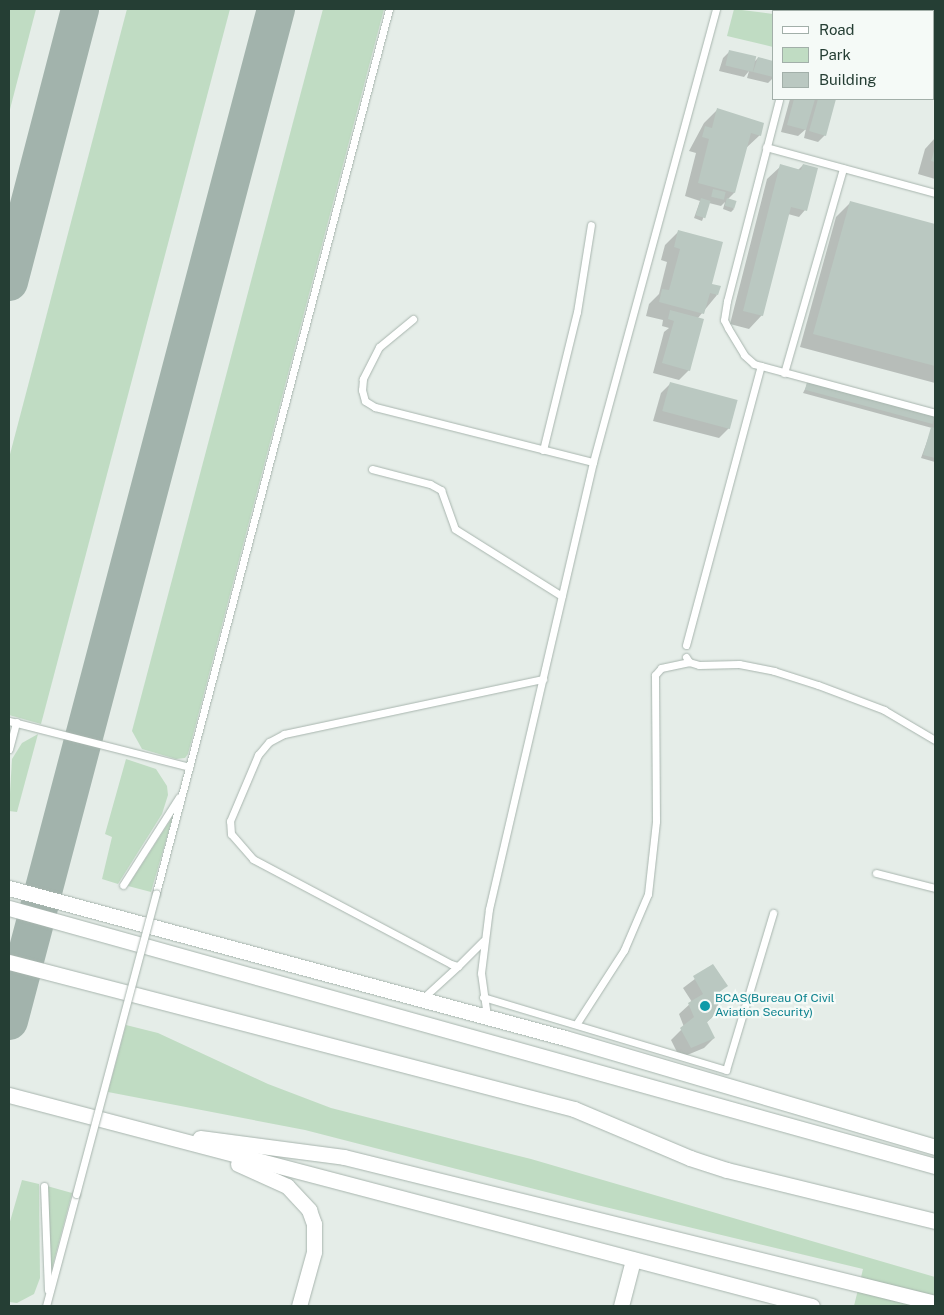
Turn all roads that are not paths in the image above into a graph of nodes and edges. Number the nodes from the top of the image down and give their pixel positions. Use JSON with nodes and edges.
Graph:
{"nodes":[{"id":1,"x":389,"y":9,"type":"edge"},
{"id":2,"x":716,"y":9,"type":"edge"},
{"id":3,"x":779,"y":100,"type":"edge"},
{"id":4,"x":766,"y":147,"type":"junction"},
{"id":5,"x":843,"y":168,"type":"junction"},
{"id":6,"x":935,"y":193,"type":"edge"},
{"id":7,"x":591,"y":225,"type":"dead end"},
{"id":8,"x":413,"y":319,"type":"dead end"},
{"id":9,"x":761,"y":366,"type":"junction"},
{"id":10,"x":784,"y":373,"type":"junction"},
{"id":11,"x":935,"y":413,"type":"edge"},
{"id":12,"x":544,"y":450,"type":"junction"},
{"id":13,"x":593,"y":462,"type":"junction"},
{"id":14,"x":372,"y":469,"type":"dead end"},
{"id":15,"x":562,"y":596,"type":"junction"},
{"id":16,"x":686,"y":645,"type":"dead end"},
{"id":17,"x":543,"y":679,"type":"junction"},
{"id":18,"x":12,"y":722,"type":"edge"},
{"id":19,"x":935,"y":740,"type":"edge"},
{"id":20,"x":9,"y":749,"type":"edge"},
{"id":21,"x":189,"y":766,"type":"junction"},
{"id":22,"x":182,"y":792,"type":"junction"},
{"id":23,"x":876,"y":873,"type":"dead end"},
{"id":24,"x":123,"y":885,"type":"dead end"},
{"id":25,"x":9,"y":888,"type":"edge"},
{"id":26,"x":935,"y":888,"type":"edge"},
{"id":27,"x":9,"y":908,"type":"edge"},
{"id":28,"x":773,"y":913,"type":"dead end"},
{"id":29,"x":483,"y":941,"type":"junction"},
{"id":30,"x":9,"y":962,"type":"edge"},
{"id":31,"x":458,"y":966,"type":"junction"},
{"id":32,"x":483,"y":997,"type":"junction"},
{"id":33,"x":422,"y":999,"type":"junction"},
{"id":34,"x":487,"y":1016,"type":"junction"},
{"id":35,"x":576,"y":1024,"type":"junction"},
{"id":36,"x":9,"y":1095,"type":"edge"},
{"id":37,"x":161,"y":1135,"type":"junction"},
{"id":38,"x":935,"y":1147,"type":"edge"},
{"id":39,"x":935,"y":1166,"type":"edge"},
{"id":40,"x":44,"y":1186,"type":"dead end"},
{"id":41,"x":935,"y":1221,"type":"edge"},
{"id":42,"x":633,"y":1260,"type":"junction"},
{"id":43,"x":48,"y":1298,"type":"junction"},
{"id":44,"x":935,"y":1303,"type":"edge"},
{"id":45,"x":46,"y":1306,"type":"edge"},
{"id":46,"x":299,"y":1306,"type":"edge"},
{"id":47,"x":621,"y":1306,"type":"edge"},
{"id":48,"x":812,"y":1306,"type":"edge"}],
"edges":[{"from":1,"to":21,"type":"lane"},
{"from":2,"to":13,"type":"lane"},
{"from":3,"to":4,"type":"lane"},
{"from":4,"to":5,"type":"lane"},
{"from":4,"to":9,"type":"lane"},
{"from":5,"to":6,"type":"lane"},
{"from":5,"to":10,"type":"lane"},
{"from":7,"to":12,"type":"lane"},
{"from":8,"to":12,"type":"lane"},
{"from":9,"to":10,"type":"lane"},
{"from":9,"to":16,"type":"lane"},
{"from":10,"to":11,"type":"lane"},
{"from":12,"to":13,"type":"lane"},
{"from":13,"to":15,"type":"lane"},
{"from":14,"to":15,"type":"lane"},
{"from":15,"to":17,"type":"lane"},
{"from":17,"to":29,"type":"lane"},
{"from":17,"to":31,"type":"lane"},
{"from":18,"to":20,"type":"lane"},
{"from":18,"to":21,"type":"lane"},
{"from":19,"to":35,"type":"lane"},
{"from":21,"to":22,"type":"lane"},
{"from":22,"to":24,"type":"lane"},
{"from":22,"to":43,"type":"lane","bridge":true},
{"from":23,"to":26,"type":"lane"},
{"from":25,"to":33,"type":"main road"},
{"from":27,"to":39,"type":"main road"},
{"from":28,"to":35,"type":"lane"},
{"from":29,"to":31,"type":"lane"},
{"from":29,"to":32,"type":"lane"},
{"from":30,"to":41,"type":"main road"},
{"from":31,"to":33,"type":"lane"},
{"from":32,"to":34,"type":"lane"},
{"from":32,"to":35,"type":"lane"},
{"from":33,"to":34,"type":"main road"},
{"from":34,"to":38,"type":"main road"},
{"from":36,"to":37,"type":"main road"},
{"from":37,"to":42,"type":"main road"},
{"from":37,"to":44,"type":"main road"},
{"from":37,"to":46,"type":"main road"},
{"from":40,"to":43,"type":"lane"},
{"from":42,"to":47,"type":"main road"},
{"from":42,"to":48,"type":"main road"},
{"from":43,"to":45,"type":"lane"}]}
